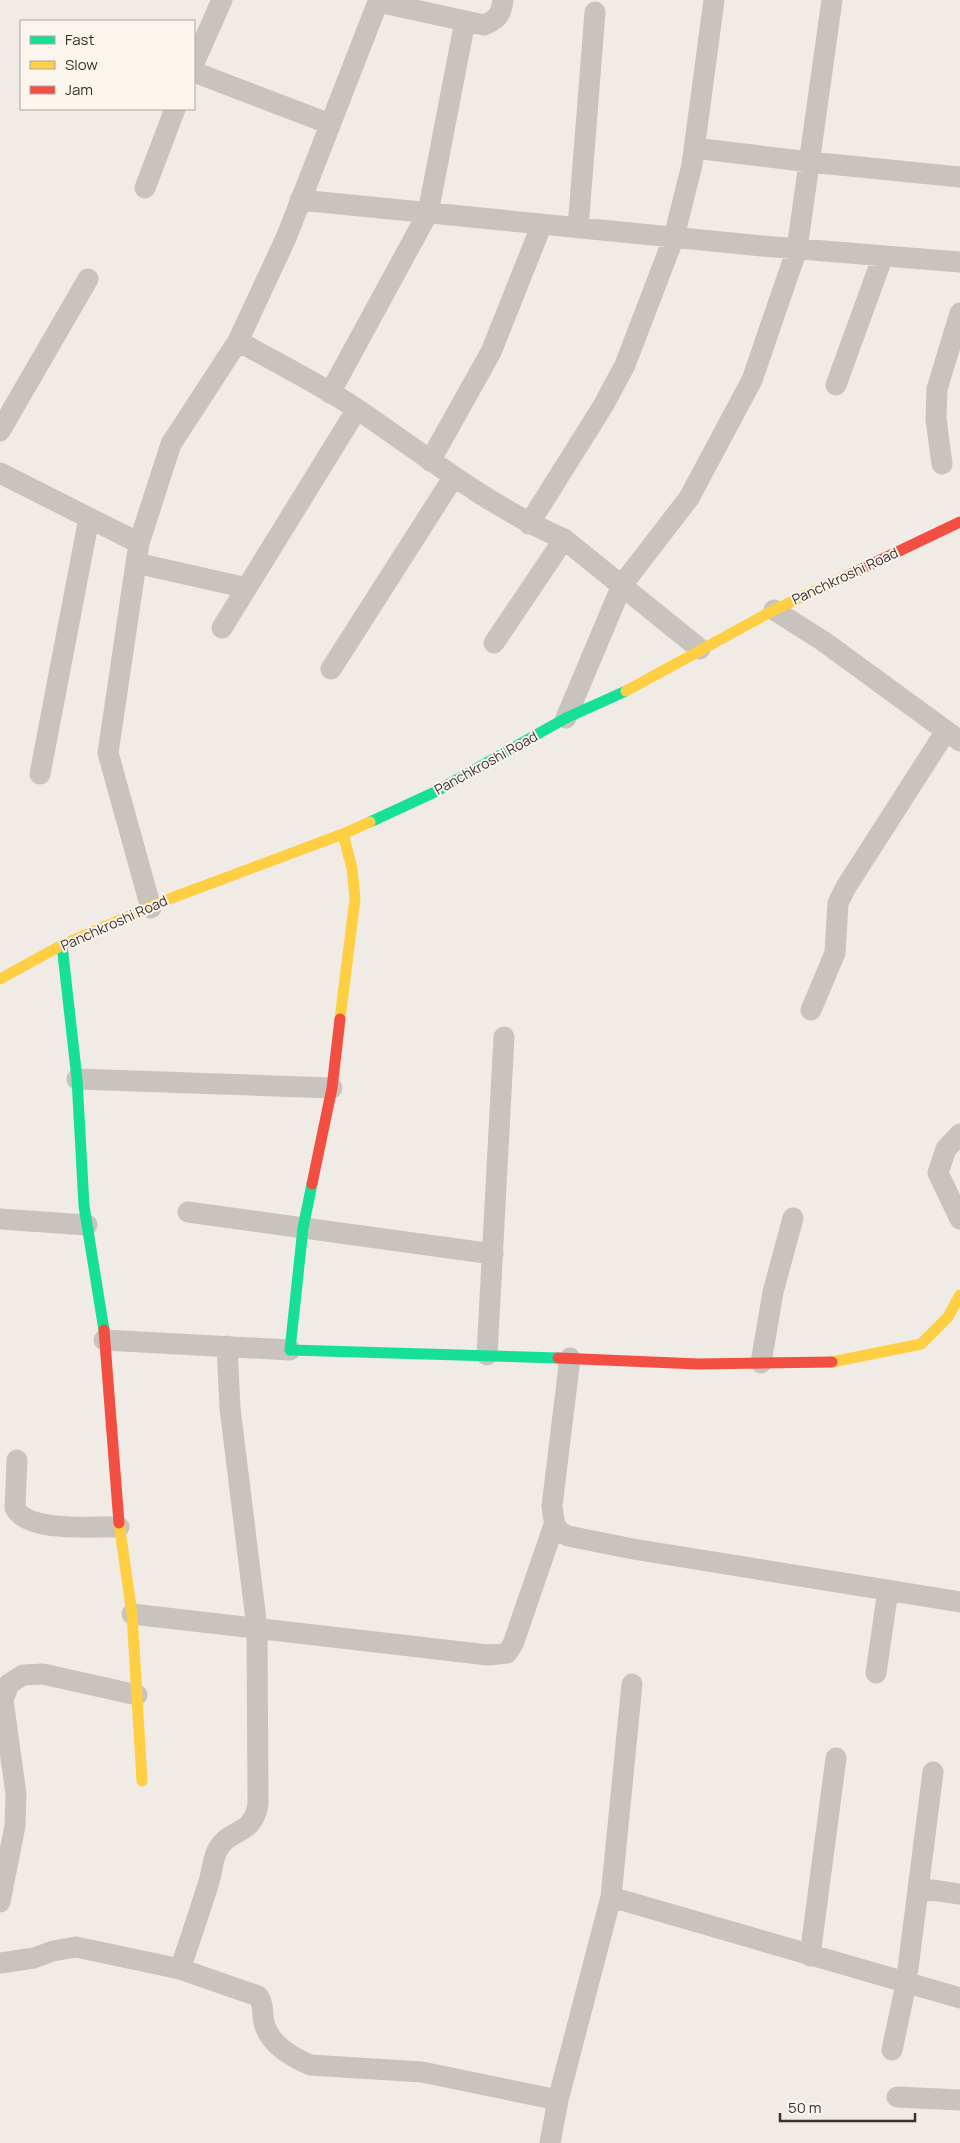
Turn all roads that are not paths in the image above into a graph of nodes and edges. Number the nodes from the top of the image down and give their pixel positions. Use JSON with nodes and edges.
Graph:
{"nodes":[{"id":1,"x":222,"y":0,"type":"edge"},
{"id":2,"x":503,"y":0,"type":"edge"},
{"id":3,"x":714,"y":0,"type":"edge"},
{"id":4,"x":832,"y":0,"type":"edge"},
{"id":5,"x":376,"y":1,"type":"edge"},
{"id":6,"x":595,"y":12,"type":"dead end"},
{"id":7,"x":465,"y":21,"type":"junction"},
{"id":8,"x":195,"y":61,"type":"edge"},
{"id":9,"x":195,"y":72,"type":"edge"},
{"id":10,"x":176,"y":110,"type":"edge"},
{"id":11,"x":330,"y":124,"type":"junction"},
{"id":12,"x":694,"y":148,"type":"junction"},
{"id":13,"x":810,"y":162,"type":"junction"},
{"id":14,"x":960,"y":177,"type":"edge"},
{"id":15,"x":145,"y":188,"type":"dead end"},
{"id":16,"x":300,"y":200,"type":"junction"},
{"id":17,"x":428,"y":213,"type":"junction"},
{"id":18,"x":542,"y":224,"type":"junction"},
{"id":19,"x":578,"y":228,"type":"junction"},
{"id":20,"x":674,"y":237,"type":"junction"},
{"id":21,"x":797,"y":249,"type":"junction"},
{"id":22,"x":883,"y":256,"type":"junction"},
{"id":23,"x":960,"y":262,"type":"edge"},
{"id":24,"x":88,"y":279,"type":"dead end"},
{"id":25,"x":960,"y":313,"type":"edge"},
{"id":26,"x":238,"y":341,"type":"junction"},
{"id":27,"x":836,"y":384,"type":"dead end"},
{"id":28,"x":330,"y":393,"type":"junction"},
{"id":29,"x":357,"y":409,"type":"junction"},
{"id":30,"x":0,"y":430,"type":"edge"},
{"id":31,"x":430,"y":461,"type":"junction"},
{"id":32,"x":942,"y":464,"type":"dead end"},
{"id":33,"x":0,"y":473,"type":"edge"},
{"id":34,"x":453,"y":478,"type":"junction"},
{"id":35,"x":89,"y":518,"type":"junction"},
{"id":36,"x":960,"y":522,"type":"edge"},
{"id":37,"x":529,"y":524,"type":"junction"},
{"id":38,"x":564,"y":539,"type":"junction"},
{"id":39,"x":138,"y":553,"type":"junction"},
{"id":40,"x":622,"y":584,"type":"junction"},
{"id":41,"x":247,"y":588,"type":"junction"},
{"id":42,"x":774,"y":610,"type":"junction"},
{"id":43,"x":222,"y":628,"type":"dead end"},
{"id":44,"x":494,"y":643,"type":"dead end"},
{"id":45,"x":700,"y":649,"type":"junction"},
{"id":46,"x":331,"y":669,"type":"dead end"},
{"id":47,"x":566,"y":718,"type":"junction"},
{"id":48,"x":953,"y":736,"type":"edge"},
{"id":49,"x":40,"y":774,"type":"dead end"},
{"id":50,"x":343,"y":834,"type":"junction"},
{"id":51,"x":151,"y":908,"type":"junction"},
{"id":52,"x":62,"y":945,"type":"junction"},
{"id":53,"x":0,"y":979,"type":"edge"},
{"id":54,"x":811,"y":1010,"type":"dead end"},
{"id":55,"x":504,"y":1037,"type":"dead end"},
{"id":56,"x":77,"y":1079,"type":"junction"},
{"id":57,"x":332,"y":1088,"type":"junction"},
{"id":58,"x":960,"y":1134,"type":"edge"},
{"id":59,"x":188,"y":1212,"type":"dead end"},
{"id":60,"x":793,"y":1218,"type":"dead end"},
{"id":61,"x":0,"y":1219,"type":"edge"},
{"id":62,"x":960,"y":1219,"type":"edge"},
{"id":63,"x":86,"y":1224,"type":"junction"},
{"id":64,"x":303,"y":1228,"type":"junction"},
{"id":65,"x":493,"y":1254,"type":"junction"},
{"id":66,"x":960,"y":1294,"type":"edge"},
{"id":67,"x":104,"y":1340,"type":"junction"},
{"id":68,"x":227,"y":1346,"type":"junction"},
{"id":69,"x":290,"y":1350,"type":"junction"},
{"id":70,"x":487,"y":1355,"type":"junction"},
{"id":71,"x":570,"y":1358,"type":"junction"},
{"id":72,"x":761,"y":1363,"type":"junction"},
{"id":73,"x":18,"y":1460,"type":"dead end"},
{"id":74,"x":554,"y":1525,"type":"junction"},
{"id":75,"x":119,"y":1527,"type":"junction"},
{"id":76,"x":888,"y":1590,"type":"junction"},
{"id":77,"x":960,"y":1602,"type":"edge"},
{"id":78,"x":132,"y":1614,"type":"junction"},
{"id":79,"x":257,"y":1628,"type":"junction"},
{"id":80,"x":876,"y":1673,"type":"dead end"},
{"id":81,"x":632,"y":1684,"type":"dead end"},
{"id":82,"x":137,"y":1694,"type":"junction"},
{"id":83,"x":836,"y":1758,"type":"dead end"},
{"id":84,"x":933,"y":1772,"type":"dead end"},
{"id":85,"x":142,"y":1781,"type":"dead end"},
{"id":86,"x":918,"y":1888,"type":"junction"},
{"id":87,"x":960,"y":1894,"type":"edge"},
{"id":88,"x":611,"y":1898,"type":"junction"},
{"id":89,"x":0,"y":1902,"type":"edge"},
{"id":90,"x":810,"y":1956,"type":"junction"},
{"id":91,"x":0,"y":1964,"type":"edge"},
{"id":92,"x":180,"y":1969,"type":"junction"},
{"id":93,"x":906,"y":1984,"type":"junction"},
{"id":94,"x":960,"y":1998,"type":"edge"},
{"id":95,"x":892,"y":2050,"type":"dead end"},
{"id":96,"x":897,"y":2097,"type":"dead end"},
{"id":97,"x":558,"y":2100,"type":"junction"},
{"id":98,"x":960,"y":2100,"type":"edge"},
{"id":99,"x":550,"y":2143,"type":"edge"}],
"edges":[{"from":1,"to":8,"type":"street"},
{"from":2,"to":7,"type":"street"},
{"from":3,"to":12,"type":"street"},
{"from":4,"to":13,"type":"street"},
{"from":5,"to":7,"type":"street"},
{"from":5,"to":11,"type":"street"},
{"from":6,"to":19,"type":"street"},
{"from":7,"to":17,"type":"street"},
{"from":9,"to":11,"type":"street"},
{"from":10,"to":15,"type":"street"},
{"from":11,"to":16,"type":"street"},
{"from":12,"to":13,"type":"street"},
{"from":12,"to":20,"type":"street"},
{"from":13,"to":14,"type":"street"},
{"from":13,"to":21,"type":"street"},
{"from":16,"to":17,"type":"street"},
{"from":16,"to":26,"type":"street"},
{"from":17,"to":18,"type":"street"},
{"from":17,"to":28,"type":"street"},
{"from":18,"to":19,"type":"street"},
{"from":18,"to":31,"type":"street"},
{"from":19,"to":20,"type":"street"},
{"from":20,"to":21,"type":"street"},
{"from":20,"to":37,"type":"street"},
{"from":21,"to":22,"type":"street"},
{"from":21,"to":40,"type":"street"},
{"from":22,"to":23,"type":"street"},
{"from":22,"to":27,"type":"street"},
{"from":24,"to":30,"type":"street"},
{"from":25,"to":32,"type":"street"},
{"from":26,"to":28,"type":"street"},
{"from":26,"to":39,"type":"street"},
{"from":28,"to":29,"type":"street"},
{"from":29,"to":31,"type":"street"},
{"from":29,"to":41,"type":"street"},
{"from":31,"to":34,"type":"street"},
{"from":33,"to":35,"type":"street"},
{"from":34,"to":37,"type":"street"},
{"from":34,"to":46,"type":"street"},
{"from":35,"to":39,"type":"street"},
{"from":35,"to":49,"type":"street"},
{"from":36,"to":42,"type":"street","name":"Panchkroshi Road"},
{"from":37,"to":38,"type":"street"},
{"from":38,"to":40,"type":"street"},
{"from":38,"to":44,"type":"street"},
{"from":39,"to":41,"type":"street"},
{"from":39,"to":51,"type":"street"},
{"from":40,"to":45,"type":"street"},
{"from":40,"to":47,"type":"street"},
{"from":41,"to":43,"type":"street"},
{"from":42,"to":45,"type":"street","name":"Panchkroshi Road"},
{"from":42,"to":48,"type":"street"},
{"from":45,"to":47,"type":"street","name":"Panchkroshi Road"},
{"from":47,"to":50,"type":"street","name":"Panchkroshi Road"},
{"from":48,"to":54,"type":"street"},
{"from":50,"to":51,"type":"street","name":"Panchkroshi Road"},
{"from":50,"to":57,"type":"street"},
{"from":51,"to":52,"type":"street","name":"Panchkroshi Road"},
{"from":52,"to":53,"type":"street","name":"Panchkroshi Road"},
{"from":52,"to":56,"type":"street"},
{"from":55,"to":65,"type":"street"},
{"from":56,"to":57,"type":"street"},
{"from":56,"to":63,"type":"street"},
{"from":57,"to":64,"type":"street"},
{"from":58,"to":62,"type":"street"},
{"from":59,"to":64,"type":"street"},
{"from":60,"to":72,"type":"street"},
{"from":61,"to":63,"type":"street"},
{"from":63,"to":67,"type":"street"},
{"from":64,"to":65,"type":"street"},
{"from":64,"to":69,"type":"street"},
{"from":65,"to":70,"type":"street"},
{"from":66,"to":72,"type":"street"},
{"from":67,"to":68,"type":"street"},
{"from":67,"to":75,"type":"street"},
{"from":68,"to":69,"type":"street"},
{"from":68,"to":79,"type":"street"},
{"from":69,"to":70,"type":"street"},
{"from":70,"to":71,"type":"street"},
{"from":71,"to":72,"type":"street"},
{"from":71,"to":74,"type":"street"},
{"from":73,"to":75,"type":"street"},
{"from":74,"to":76,"type":"street"},
{"from":74,"to":79,"type":"street"},
{"from":75,"to":78,"type":"street"},
{"from":76,"to":77,"type":"street"},
{"from":76,"to":80,"type":"street"},
{"from":78,"to":79,"type":"street"},
{"from":78,"to":82,"type":"street"},
{"from":79,"to":92,"type":"street"},
{"from":81,"to":88,"type":"street"},
{"from":82,"to":85,"type":"street"},
{"from":82,"to":89,"type":"street"},
{"from":83,"to":90,"type":"street"},
{"from":84,"to":86,"type":"street"},
{"from":86,"to":87,"type":"street"},
{"from":86,"to":93,"type":"street"},
{"from":88,"to":90,"type":"street"},
{"from":88,"to":97,"type":"street"},
{"from":90,"to":93,"type":"street"},
{"from":91,"to":92,"type":"street"},
{"from":92,"to":97,"type":"street"},
{"from":93,"to":94,"type":"street"},
{"from":93,"to":95,"type":"street"},
{"from":96,"to":98,"type":"street"},
{"from":97,"to":99,"type":"street"}]}
